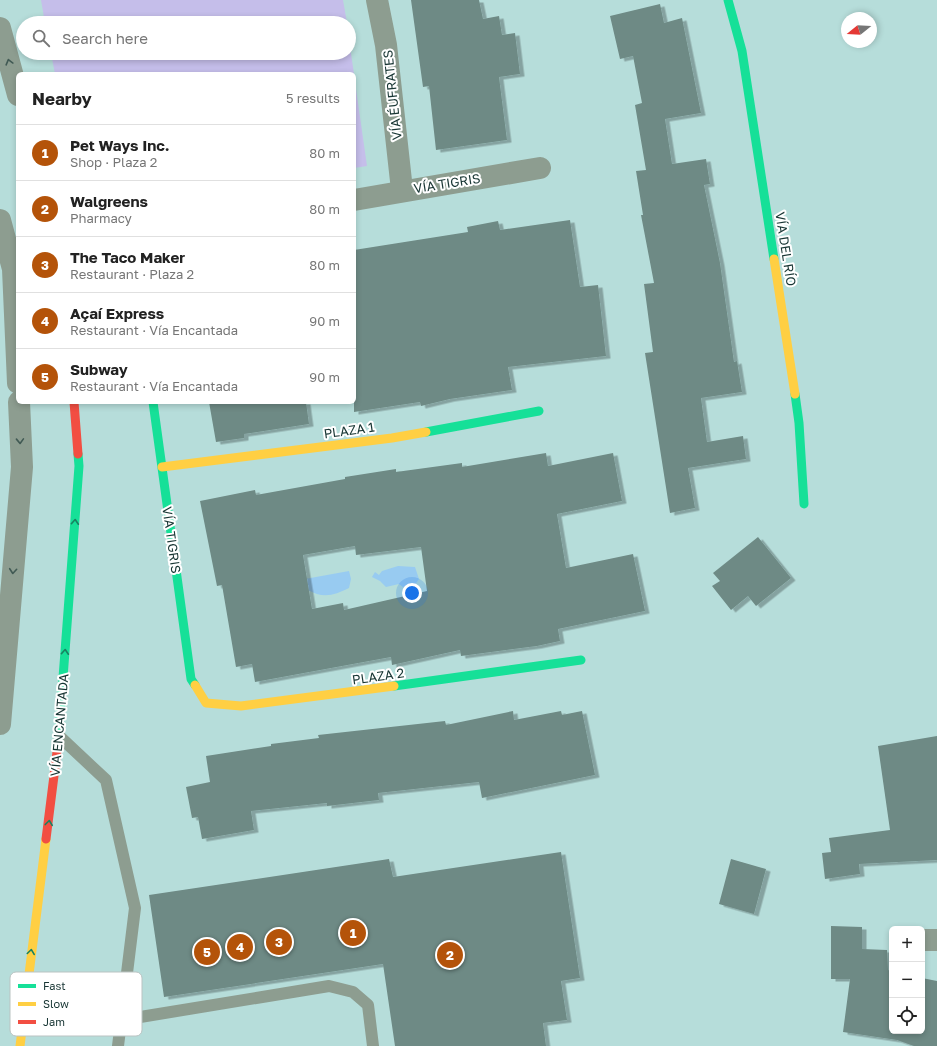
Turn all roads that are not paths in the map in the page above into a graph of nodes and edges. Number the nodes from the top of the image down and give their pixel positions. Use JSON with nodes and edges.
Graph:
{"nodes":[{"id":1,"x":376,"y":0,"type":"edge"},
{"id":2,"x":728,"y":0,"type":"edge"},
{"id":3,"x":0,"y":28,"type":"edge"},
{"id":4,"x":16,"y":88,"type":"edge"},
{"id":5,"x":540,"y":168,"type":"dead end"},
{"id":6,"x":402,"y":190,"type":"junction"},
{"id":7,"x":356,"y":200,"type":"edge"},
{"id":8,"x":0,"y":220,"type":"edge"},
{"id":9,"x":16,"y":337,"type":"edge"},
{"id":10,"x":19,"y":404,"type":"edge"},
{"id":11,"x":74,"y":404,"type":"edge"},
{"id":12,"x":153,"y":404,"type":"edge"},
{"id":13,"x":539,"y":411,"type":"dead end"},
{"id":14,"x":162,"y":467,"type":"junction"},
{"id":15,"x":804,"y":504,"type":"dead end"},
{"id":16,"x":581,"y":660,"type":"dead end"},
{"id":17,"x":191,"y":679,"type":"joint"},
{"id":18,"x":0,"y":724,"type":"edge"},
{"id":19,"x":59,"y":736,"type":"junction"},
{"id":20,"x":925,"y":940,"type":"edge"},
{"id":21,"x":937,"y":940,"type":"edge"},
{"id":22,"x":29,"y":972,"type":"edge"},
{"id":23,"x":128,"y":972,"type":"edge"},
{"id":24,"x":142,"y":1017,"type":"edge"},
{"id":25,"x":21,"y":1036,"type":"edge"},
{"id":26,"x":120,"y":1036,"type":"edge"},
{"id":27,"x":20,"y":1046,"type":"edge"},
{"id":28,"x":118,"y":1046,"type":"edge"},
{"id":29,"x":373,"y":1046,"type":"edge"}],
"edges":[{"from":1,"to":6,"type":"street","name":"VÍA ÉUFRATES"},
{"from":2,"to":15,"type":"street","name":"VÍA DEL RÍO"},
{"from":4,"to":3,"type":"street","one_way":true},
{"from":5,"to":6,"type":"street","name":"VÍA TIGRIS"},
{"from":6,"to":7,"type":"street","name":"VÍA TIGRIS"},
{"from":8,"to":9,"type":"street"},
{"from":10,"to":18,"type":"street","one_way":true},
{"from":19,"to":11,"type":"street","name":"VÍA ENCANTADA","one_way":true},
{"from":12,"to":14,"type":"street","name":"VÍA TIGRIS"},
{"from":13,"to":14,"type":"street","name":"PLAZA 1"},
{"from":14,"to":17,"type":"street","name":"VÍA TIGRIS"},
{"from":16,"to":17,"type":"street","name":"PLAZA 2"},
{"from":22,"to":19,"type":"street","name":"VÍA ENCANTADA","one_way":true},
{"from":19,"to":23,"type":"lane"},
{"from":20,"to":21,"type":"street"},
{"from":24,"to":29,"type":"lane"},
{"from":27,"to":25,"type":"street","name":"VÍA ENCANTADA","one_way":true},
{"from":26,"to":28,"type":"lane"}]}
